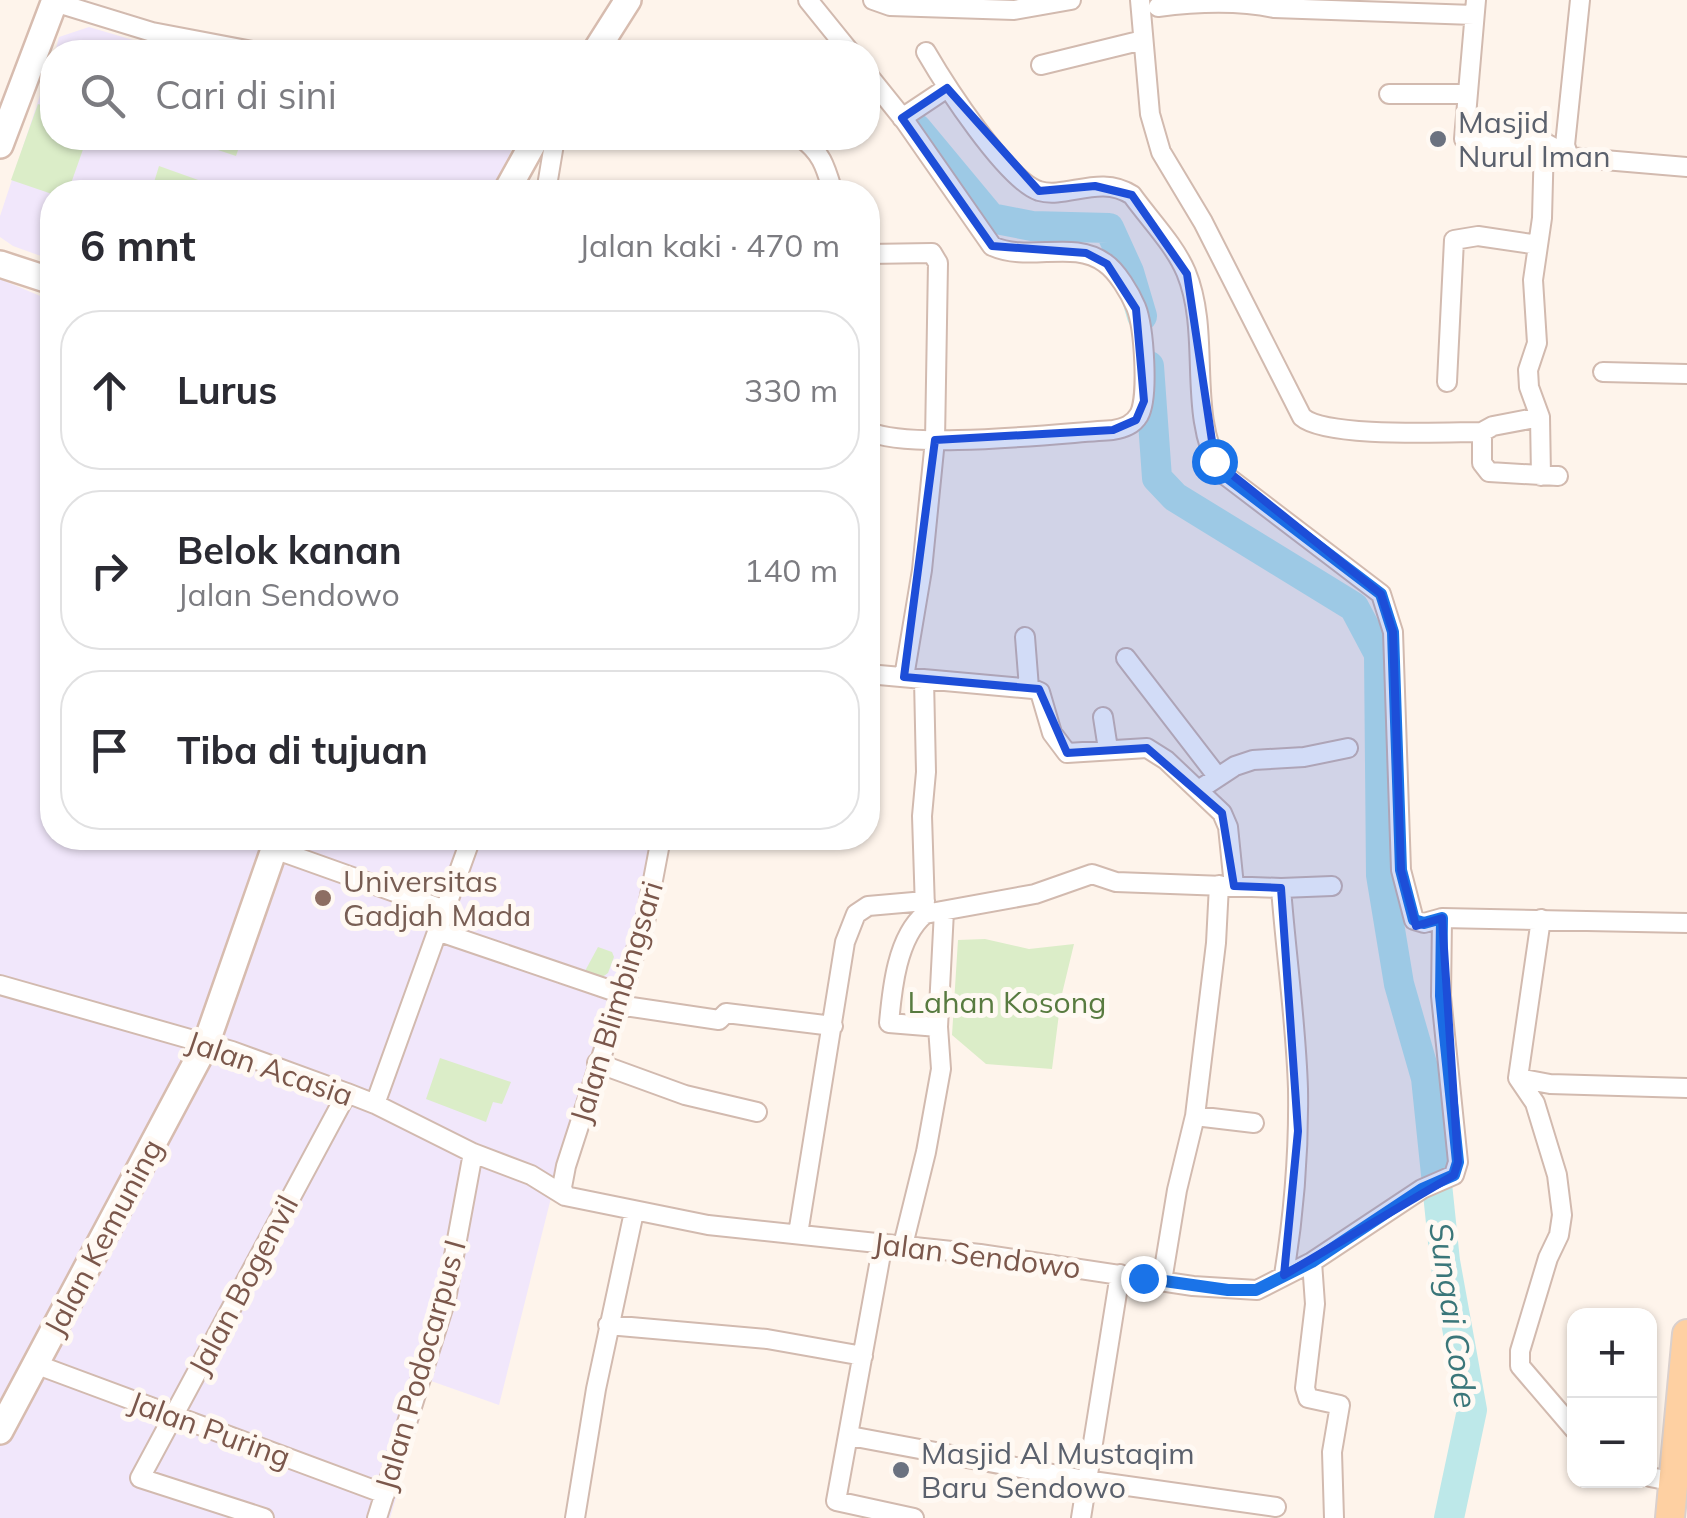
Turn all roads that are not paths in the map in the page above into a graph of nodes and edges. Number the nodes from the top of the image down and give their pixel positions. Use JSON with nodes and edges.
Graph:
{"nodes":[{"id":1,"x":628,"y":0,"type":"edge"},
{"id":2,"x":808,"y":0,"type":"edge"},
{"id":3,"x":873,"y":0,"type":"edge"},
{"id":4,"x":1071,"y":0,"type":"edge"},
{"id":5,"x":1580,"y":0,"type":"edge"},
{"id":6,"x":55,"y":1,"type":"edge"},
{"id":7,"x":1149,"y":3,"type":"edge"},
{"id":8,"x":1274,"y":4,"type":"edge"},
{"id":9,"x":1475,"y":8,"type":"edge"},
{"id":10,"x":194,"y":40,"type":"edge"},
{"id":11,"x":603,"y":40,"type":"edge"},
{"id":12,"x":840,"y":40,"type":"edge"},
{"id":13,"x":1143,"y":40,"type":"junction"},
{"id":14,"x":926,"y":52,"type":"dead end"},
{"id":15,"x":1041,"y":65,"type":"dead end"},
{"id":16,"x":880,"y":89,"type":"edge"},
{"id":17,"x":941,"y":91,"type":"junction"},
{"id":18,"x":1389,"y":94,"type":"dead end"},
{"id":19,"x":1467,"y":94,"type":"junction"},
{"id":20,"x":904,"y":116,"type":"junction"},
{"id":21,"x":1,"y":140,"type":"edge"},
{"id":22,"x":1544,"y":141,"type":"junction"},
{"id":23,"x":529,"y":150,"type":"edge"},
{"id":24,"x":553,"y":150,"type":"edge"},
{"id":25,"x":818,"y":150,"type":"edge"},
{"id":26,"x":1568,"y":158,"type":"junction"},
{"id":27,"x":1687,"y":167,"type":"edge"},
{"id":28,"x":512,"y":180,"type":"edge"},
{"id":29,"x":548,"y":180,"type":"edge"},
{"id":30,"x":829,"y":180,"type":"edge"},
{"id":31,"x":1538,"y":245,"type":"junction"},
{"id":32,"x":880,"y":254,"type":"edge"},
{"id":33,"x":0,"y":264,"type":"edge"},
{"id":34,"x":40,"y":277,"type":"edge"},
{"id":35,"x":1604,"y":372,"type":"dead end"},
{"id":36,"x":1687,"y":374,"type":"edge"},
{"id":37,"x":1448,"y":382,"type":"dead end"},
{"id":38,"x":1540,"y":417,"type":"junction"},
{"id":39,"x":1482,"y":432,"type":"junction"},
{"id":40,"x":880,"y":437,"type":"edge"},
{"id":41,"x":935,"y":440,"type":"junction"},
{"id":42,"x":1025,"y":637,"type":"dead end"},
{"id":43,"x":1126,"y":658,"type":"dead end"},
{"id":44,"x":880,"y":675,"type":"edge"},
{"id":45,"x":904,"y":677,"type":"junction"},
{"id":46,"x":924,"y":679,"type":"junction"},
{"id":47,"x":1028,"y":688,"type":"junction"},
{"id":48,"x":1103,"y":717,"type":"dead end"},
{"id":49,"x":1348,"y":748,"type":"dead end"},
{"id":50,"x":1108,"y":750,"type":"junction"},
{"id":51,"x":1217,"y":776,"type":"junction"},
{"id":52,"x":1200,"y":789,"type":"junction"},
{"id":53,"x":274,"y":850,"type":"edge"},
{"id":54,"x":294,"y":850,"type":"edge"},
{"id":55,"x":467,"y":850,"type":"edge"},
{"id":56,"x":659,"y":850,"type":"edge"},
{"id":57,"x":1227,"y":886,"type":"junction"},
{"id":58,"x":1332,"y":886,"type":"dead end"},
{"id":59,"x":1281,"y":888,"type":"junction"},
{"id":60,"x":925,"y":908,"type":"junction"},
{"id":61,"x":445,"y":910,"type":"junction"},
{"id":62,"x":944,"y":911,"type":"junction"},
{"id":63,"x":1442,"y":918,"type":"junction"},
{"id":64,"x":1541,"y":920,"type":"junction"},
{"id":65,"x":1687,"y":923,"type":"edge"},
{"id":66,"x":437,"y":931,"type":"junction"},
{"id":67,"x":0,"y":987,"type":"edge"},
{"id":68,"x":620,"y":999,"type":"junction"},
{"id":69,"x":834,"y":1026,"type":"junction"},
{"id":70,"x":938,"y":1027,"type":"junction"},
{"id":71,"x":206,"y":1044,"type":"junction"},
{"id":72,"x":597,"y":1063,"type":"junction"},
{"id":73,"x":1518,"y":1078,"type":"junction"},
{"id":74,"x":1687,"y":1088,"type":"edge"},
{"id":75,"x":347,"y":1093,"type":"junction"},
{"id":76,"x":375,"y":1104,"type":"junction"},
{"id":77,"x":758,"y":1112,"type":"dead end"},
{"id":78,"x":1194,"y":1116,"type":"junction"},
{"id":79,"x":1254,"y":1123,"type":"dead end"},
{"id":80,"x":473,"y":1154,"type":"junction"},
{"id":81,"x":566,"y":1166,"type":"junction"},
{"id":82,"x":532,"y":1175,"type":"junction"},
{"id":83,"x":565,"y":1196,"type":"junction"},
{"id":84,"x":634,"y":1212,"type":"junction"},
{"id":85,"x":798,"y":1234,"type":"junction"},
{"id":86,"x":882,"y":1243,"type":"junction"},
{"id":87,"x":903,"y":1245,"type":"junction"},
{"id":88,"x":1312,"y":1262,"type":"junction"},
{"id":89,"x":1120,"y":1274,"type":"junction"},
{"id":90,"x":1284,"y":1275,"type":"junction"},
{"id":91,"x":1162,"y":1281,"type":"junction"},
{"id":92,"x":608,"y":1325,"type":"junction"},
{"id":93,"x":1687,"y":1334,"type":"edge"},
{"id":94,"x":863,"y":1356,"type":"junction"},
{"id":95,"x":36,"y":1364,"type":"junction"},
{"id":96,"x":172,"y":1416,"type":"junction"},
{"id":97,"x":3,"y":1419,"type":"edge"},
{"id":98,"x":1567,"y":1420,"type":"edge"},
{"id":99,"x":850,"y":1436,"type":"junction"},
{"id":100,"x":1662,"y":1479,"type":"edge"},
{"id":101,"x":1086,"y":1480,"type":"junction"},
{"id":102,"x":384,"y":1494,"type":"junction"},
{"id":103,"x":1276,"y":1507,"type":"dead end"},
{"id":104,"x":244,"y":1515,"type":"edge"},
{"id":105,"x":264,"y":1518,"type":"edge"},
{"id":106,"x":377,"y":1518,"type":"edge"},
{"id":107,"x":575,"y":1518,"type":"edge"},
{"id":108,"x":914,"y":1518,"type":"edge"},
{"id":109,"x":1081,"y":1518,"type":"edge"},
{"id":110,"x":1334,"y":1518,"type":"edge"},
{"id":111,"x":1670,"y":1518,"type":"edge"}],
"edges":[{"from":1,"to":11,"type":"street"},
{"from":2,"to":12,"type":"street"},
{"from":3,"to":4,"type":"street"},
{"from":5,"to":26,"type":"street"},
{"from":6,"to":10,"type":"street"},
{"from":6,"to":21,"type":"street"},
{"from":7,"to":8,"type":"street"},
{"from":7,"to":13,"type":"street"},
{"from":8,"to":9,"type":"street"},
{"from":9,"to":19,"type":"street"},
{"from":13,"to":15,"type":"street"},
{"from":13,"to":39,"type":"street"},
{"from":14,"to":17,"type":"street"},
{"from":16,"to":20,"type":"street"},
{"from":17,"to":20,"type":"street"},
{"from":17,"to":63,"type":"street"},
{"from":18,"to":19,"type":"street"},
{"from":19,"to":22,"type":"street"},
{"from":20,"to":41,"type":"street"},
{"from":22,"to":26,"type":"street"},
{"from":22,"to":31,"type":"street"},
{"from":23,"to":28,"type":"street"},
{"from":24,"to":29,"type":"street"},
{"from":25,"to":30,"type":"street"},
{"from":26,"to":27,"type":"street"},
{"from":31,"to":37,"type":"street"},
{"from":31,"to":38,"type":"street"},
{"from":32,"to":41,"type":"street"},
{"from":33,"to":34,"type":"street"},
{"from":35,"to":36,"type":"street"},
{"from":38,"to":39,"type":"street"},
{"from":38,"to":39,"type":"street"},
{"from":40,"to":41,"type":"street"},
{"from":41,"to":45,"type":"street"},
{"from":42,"to":47,"type":"street"},
{"from":43,"to":51,"type":"street"},
{"from":44,"to":45,"type":"street"},
{"from":45,"to":46,"type":"street"},
{"from":46,"to":47,"type":"street"},
{"from":46,"to":60,"type":"street"},
{"from":47,"to":50,"type":"street"},
{"from":48,"to":50,"type":"street"},
{"from":49,"to":51,"type":"street"},
{"from":50,"to":52,"type":"street"},
{"from":51,"to":52,"type":"street"},
{"from":52,"to":57,"type":"street"},
{"from":53,"to":71,"type":"street","name":"Jalan Kemuning"},
{"from":54,"to":61,"type":"street"},
{"from":55,"to":61,"type":"street"},
{"from":56,"to":68,"type":"street","name":"Jalan Blimbingsari"},
{"from":57,"to":59,"type":"street"},
{"from":57,"to":62,"type":"street"},
{"from":57,"to":78,"type":"street"},
{"from":58,"to":59,"type":"street"},
{"from":59,"to":90,"type":"street"},
{"from":60,"to":62,"type":"street"},
{"from":60,"to":69,"type":"street"},
{"from":60,"to":70,"type":"street"},
{"from":61,"to":66,"type":"street"},
{"from":62,"to":70,"type":"street"},
{"from":63,"to":64,"type":"street"},
{"from":63,"to":88,"type":"street","name":"Jalan Sendowo"},
{"from":64,"to":65,"type":"street"},
{"from":64,"to":73,"type":"street"},
{"from":66,"to":68,"type":"street"},
{"from":66,"to":76,"type":"street"},
{"from":67,"to":71,"type":"street","name":"Jalan Acasia"},
{"from":68,"to":69,"type":"street"},
{"from":68,"to":72,"type":"street","name":"Jalan Blimbingsari"},
{"from":69,"to":85,"type":"street"},
{"from":70,"to":87,"type":"street"},
{"from":71,"to":75,"type":"street","name":"Jalan Acasia"},
{"from":71,"to":95,"type":"street","name":"Jalan Kemuning"},
{"from":72,"to":77,"type":"street"},
{"from":72,"to":81,"type":"street","name":"Jalan Blimbingsari"},
{"from":73,"to":74,"type":"street"},
{"from":73,"to":98,"type":"street"},
{"from":75,"to":76,"type":"street","name":"Jalan Acasia"},
{"from":75,"to":96,"type":"street","name":"Jalan Bogenvil"},
{"from":76,"to":80,"type":"street","name":"Jalan Acasia"},
{"from":78,"to":79,"type":"street"},
{"from":78,"to":91,"type":"street"},
{"from":80,"to":82,"type":"street","name":"Jalan Acasia"},
{"from":80,"to":102,"type":"street","name":"Jalan Podocarpus I"},
{"from":81,"to":82,"type":"street"},
{"from":81,"to":83,"type":"street","name":"Jalan Blimbingsari"},
{"from":82,"to":83,"type":"street","name":"Jalan Acasia"},
{"from":83,"to":84,"type":"street","name":"Jalan Sendowo"},
{"from":84,"to":85,"type":"street","name":"Jalan Sendowo"},
{"from":84,"to":92,"type":"street"},
{"from":85,"to":86,"type":"street","name":"Jalan Sendowo"},
{"from":86,"to":87,"type":"street","name":"Jalan Sendowo"},
{"from":86,"to":94,"type":"street"},
{"from":87,"to":89,"type":"street","name":"Jalan Sendowo"},
{"from":88,"to":90,"type":"street","name":"Jalan Sendowo"},
{"from":88,"to":110,"type":"street"},
{"from":89,"to":91,"type":"street","name":"Jalan Sendowo"},
{"from":89,"to":101,"type":"street"},
{"from":90,"to":91,"type":"street","name":"Jalan Sendowo"},
{"from":92,"to":94,"type":"street"},
{"from":92,"to":107,"type":"street"},
{"from":93,"to":100,"type":"main road"},
{"from":94,"to":99,"type":"street"},
{"from":95,"to":96,"type":"street","name":"Jalan Puring"},
{"from":95,"to":97,"type":"street","name":"Jalan Kemuning"},
{"from":96,"to":102,"type":"street","name":"Jalan Puring"},
{"from":96,"to":104,"type":"street","name":"Jalan Bogenvil"},
{"from":99,"to":101,"type":"street"},
{"from":99,"to":108,"type":"street"},
{"from":100,"to":111,"type":"main road"},
{"from":101,"to":103,"type":"street"},
{"from":101,"to":109,"type":"street"},
{"from":102,"to":106,"type":"street","name":"Jalan Podocarpus I"},
{"from":104,"to":105,"type":"street"}]}
